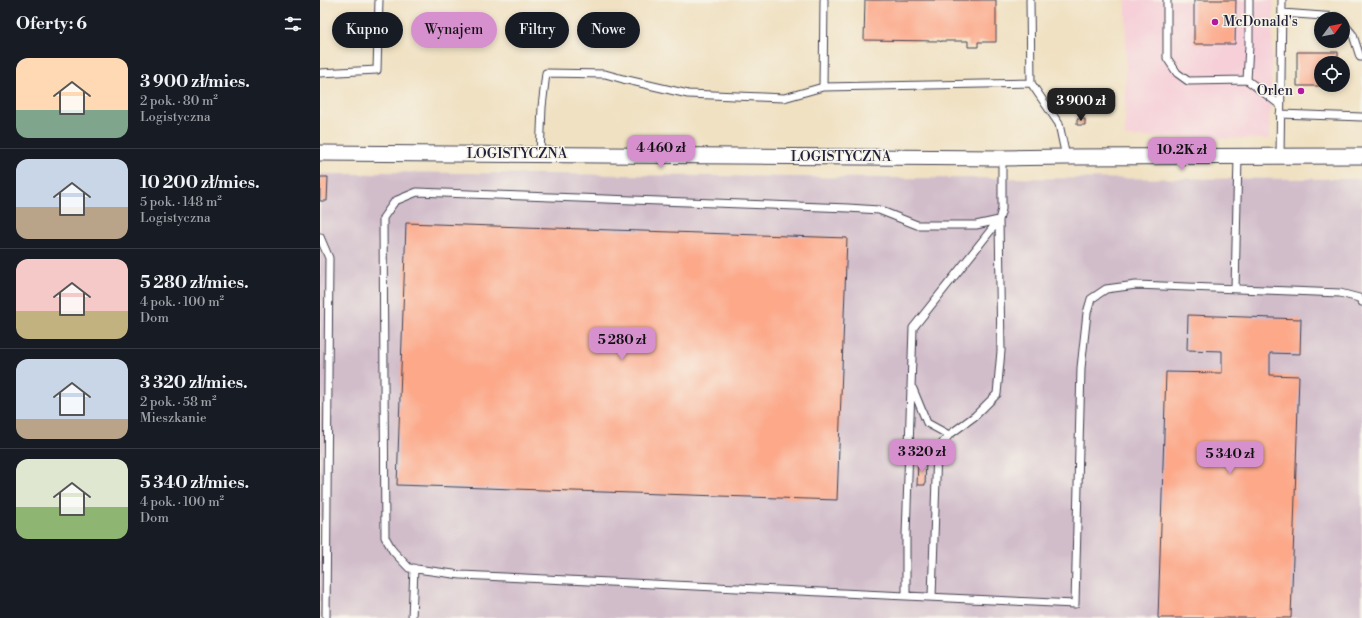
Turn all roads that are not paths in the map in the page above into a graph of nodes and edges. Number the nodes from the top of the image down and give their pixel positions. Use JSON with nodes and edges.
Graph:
{"nodes":[{"id":1,"x":379,"y":0,"type":"edge"},
{"id":2,"x":824,"y":0,"type":"edge"},
{"id":3,"x":1030,"y":0,"type":"edge"},
{"id":4,"x":1167,"y":0,"type":"edge"},
{"id":5,"x":1249,"y":0,"type":"edge"},
{"id":6,"x":1282,"y":0,"type":"edge"},
{"id":7,"x":1282,"y":13,"type":"junction"},
{"id":8,"x":1314,"y":14,"type":"edge"},
{"id":9,"x":1350,"y":32,"type":"edge"},
{"id":10,"x":1362,"y":58,"type":"edge"},
{"id":11,"x":320,"y":73,"type":"edge"},
{"id":12,"x":1247,"y":80,"type":"junction"},
{"id":13,"x":1031,"y":83,"type":"junction"},
{"id":14,"x":823,"y":87,"type":"junction"},
{"id":15,"x":1280,"y":105,"type":"junction"},
{"id":16,"x":1280,"y":114,"type":"junction"},
{"id":17,"x":1362,"y":117,"type":"edge"},
{"id":18,"x":320,"y":153,"type":"edge"},
{"id":19,"x":540,"y":154,"type":"junction"},
{"id":20,"x":1362,"y":156,"type":"edge"},
{"id":21,"x":1066,"y":157,"type":"junction"},
{"id":22,"x":1238,"y":157,"type":"junction"},
{"id":23,"x":1280,"y":157,"type":"junction"},
{"id":24,"x":1002,"y":158,"type":"junction"},
{"id":25,"x":999,"y":220,"type":"junction"},
{"id":26,"x":320,"y":237,"type":"edge"},
{"id":27,"x":1235,"y":289,"type":"junction"},
{"id":28,"x":1362,"y":302,"type":"edge"},
{"id":29,"x":911,"y":386,"type":"junction"},
{"id":30,"x":949,"y":435,"type":"junction"},
{"id":31,"x":414,"y":568,"type":"junction"},
{"id":32,"x":906,"y":596,"type":"junction"},
{"id":33,"x":932,"y":597,"type":"junction"},
{"id":34,"x":326,"y":618,"type":"edge"},
{"id":35,"x":412,"y":618,"type":"edge"}],
"edges":[{"from":1,"to":11,"type":"lane"},
{"from":2,"to":14,"type":"lane"},
{"from":3,"to":13,"type":"lane"},
{"from":4,"to":12,"type":"lane"},
{"from":5,"to":12,"type":"lane"},
{"from":6,"to":7,"type":"lane"},
{"from":7,"to":8,"type":"lane"},
{"from":7,"to":15,"type":"lane"},
{"from":9,"to":10,"type":"lane"},
{"from":12,"to":15,"type":"lane"},
{"from":13,"to":14,"type":"lane"},
{"from":13,"to":21,"type":"lane"},
{"from":14,"to":19,"type":"lane"},
{"from":15,"to":16,"type":"lane"},
{"from":16,"to":17,"type":"lane"},
{"from":16,"to":23,"type":"lane"},
{"from":18,"to":19,"type":"street","name":"LOGISTYCZNA"},
{"from":19,"to":24,"type":"street","name":"LOGISTYCZNA"},
{"from":20,"to":23,"type":"street","name":"LOGISTYCZNA"},
{"from":21,"to":22,"type":"street","name":"LOGISTYCZNA"},
{"from":21,"to":24,"type":"street","name":"LOGISTYCZNA"},
{"from":22,"to":23,"type":"street","name":"LOGISTYCZNA"},
{"from":22,"to":27,"type":"lane"},
{"from":24,"to":25,"type":"lane"},
{"from":25,"to":29,"type":"lane"},
{"from":25,"to":30,"type":"lane"},
{"from":25,"to":31,"type":"lane"},
{"from":26,"to":34,"type":"lane"},
{"from":27,"to":28,"type":"lane"},
{"from":27,"to":33,"type":"lane"},
{"from":29,"to":30,"type":"lane"},
{"from":29,"to":32,"type":"lane"},
{"from":30,"to":33,"type":"lane"},
{"from":31,"to":32,"type":"lane"},
{"from":31,"to":35,"type":"lane"},
{"from":32,"to":33,"type":"lane"}]}
